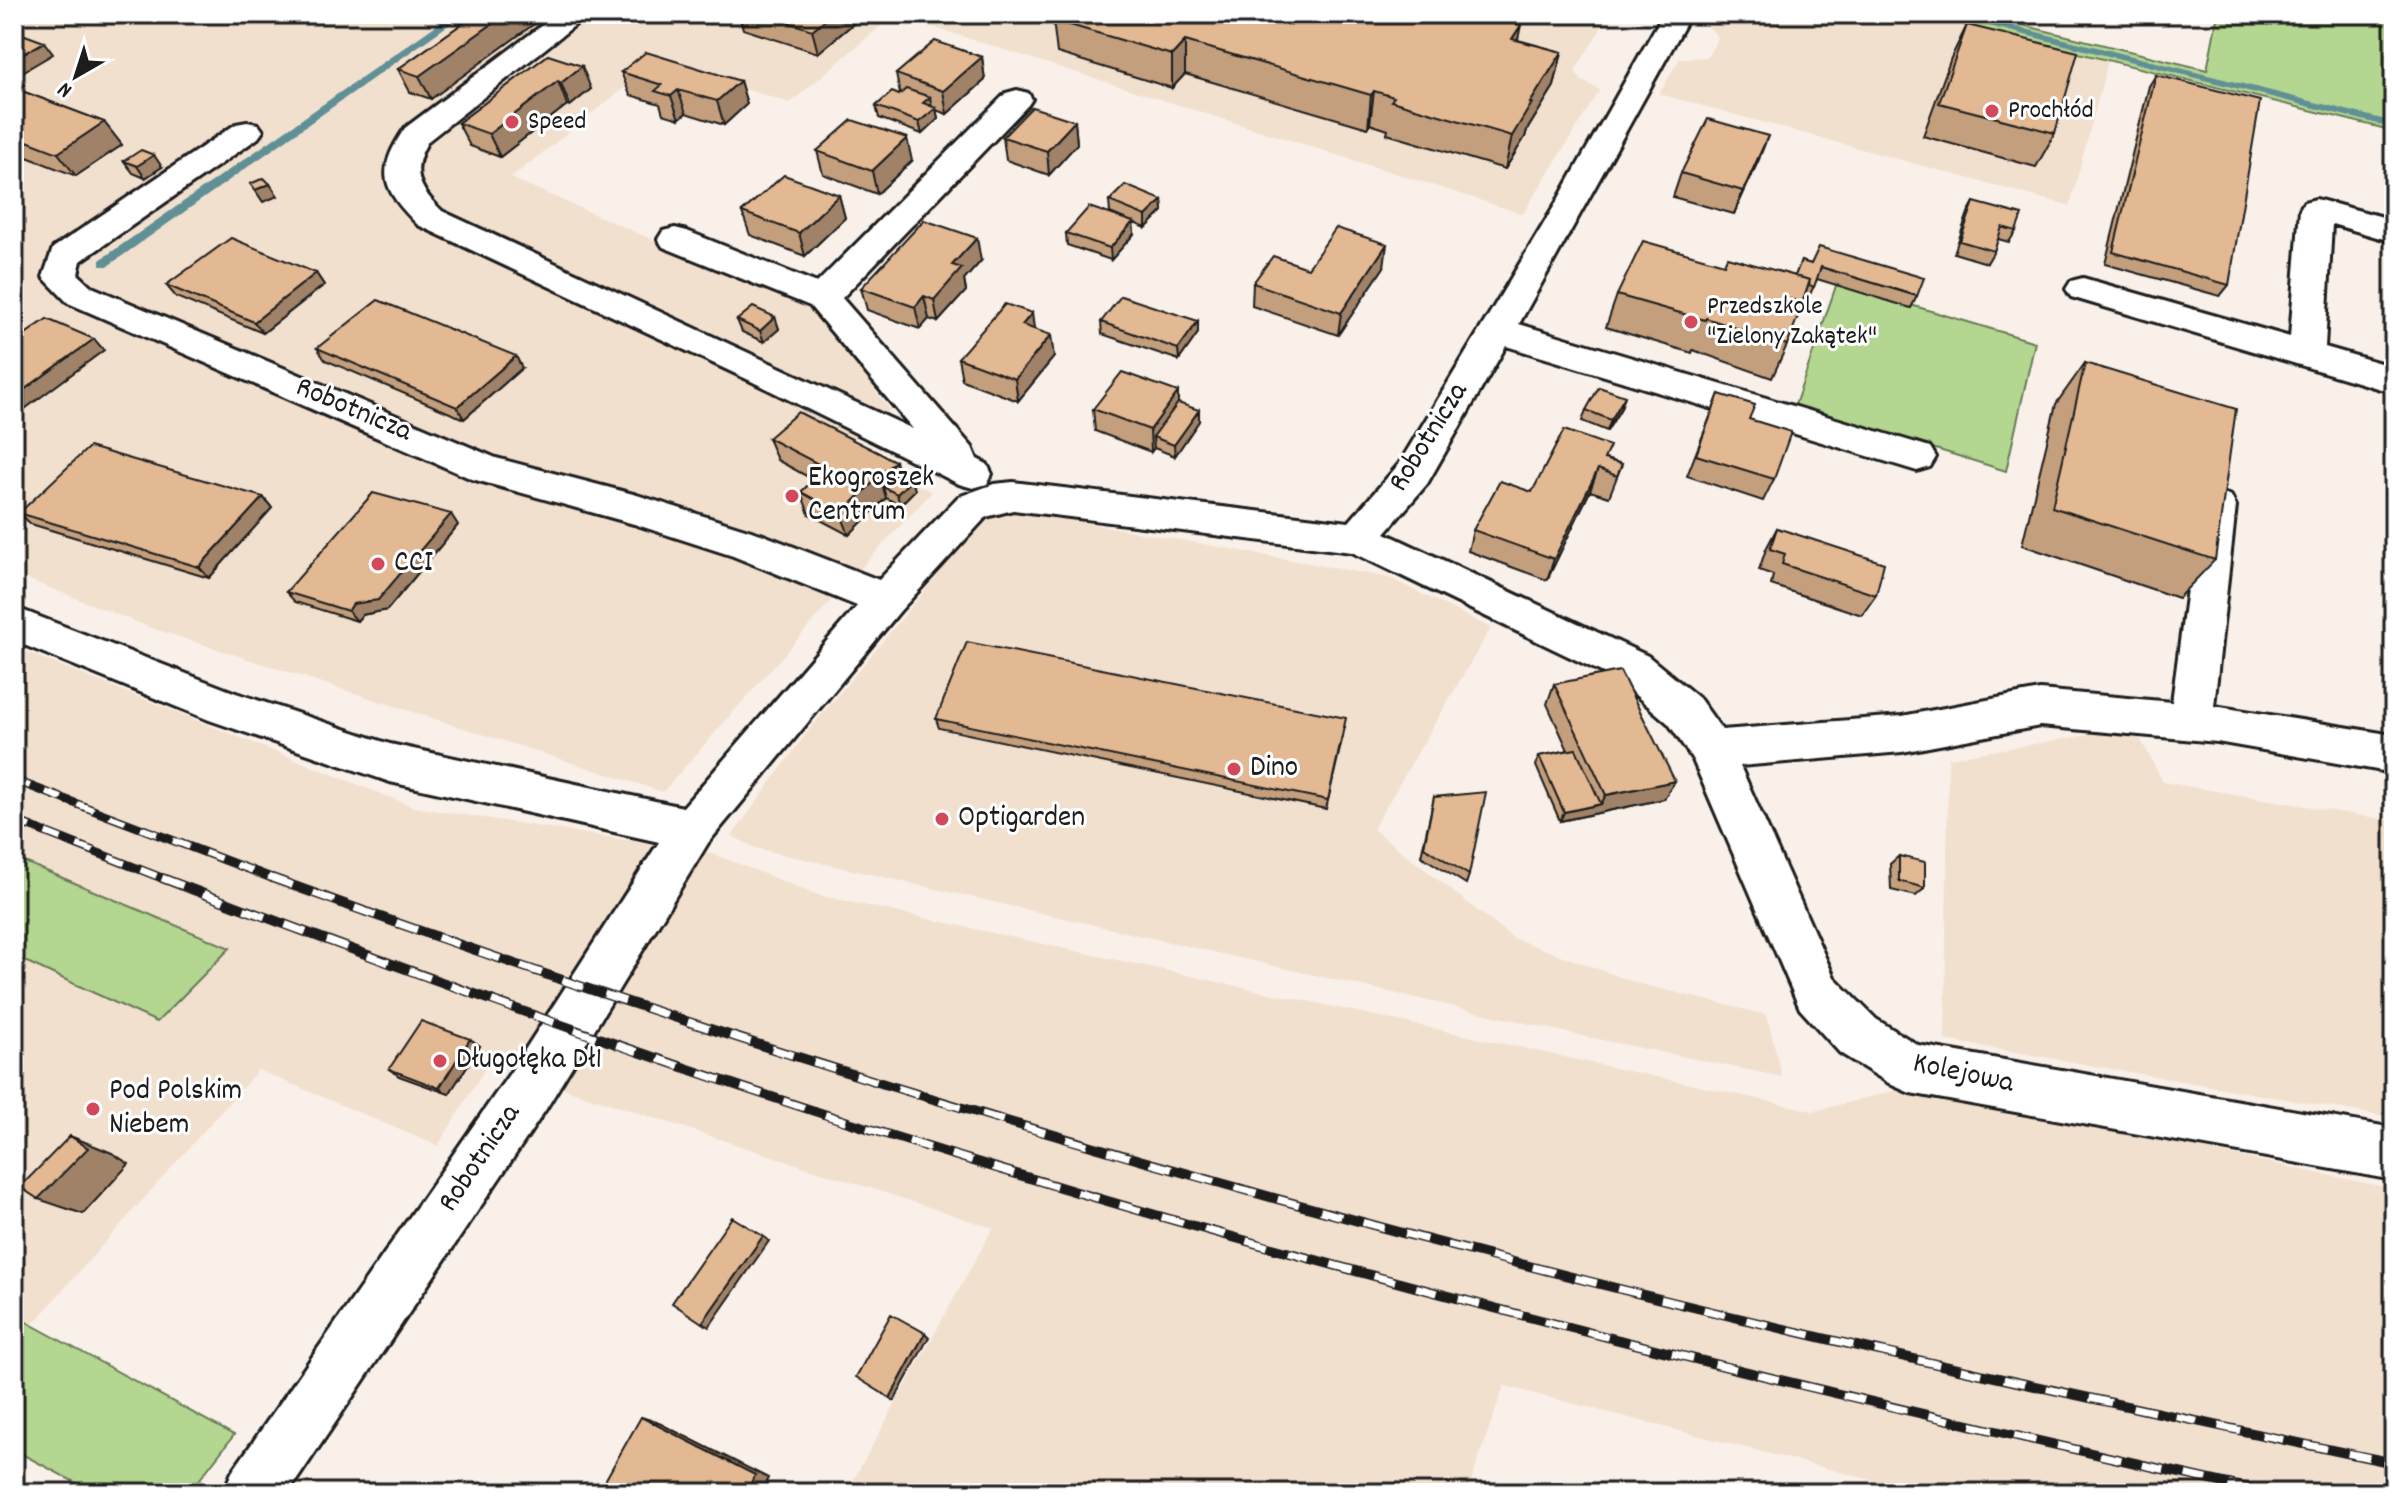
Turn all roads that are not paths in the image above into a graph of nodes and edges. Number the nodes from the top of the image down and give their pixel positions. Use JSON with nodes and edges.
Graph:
{"nodes":[{"id":1,"x":575,"y":14,"type":"edge"},
{"id":2,"x":1677,"y":14,"type":"edge"},
{"id":3,"x":1017,"y":99,"type":"dead end"},
{"id":4,"x":247,"y":131,"type":"dead end"},
{"id":5,"x":2394,"y":231,"type":"edge"},
{"id":6,"x":675,"y":239,"type":"dead end"},
{"id":7,"x":2083,"y":289,"type":"dead end"},
{"id":8,"x":822,"y":298,"type":"junction"},
{"id":9,"x":1496,"y":330,"type":"junction"},
{"id":10,"x":2307,"y":354,"type":"junction"},
{"id":11,"x":2394,"y":380,"type":"edge"},
{"id":12,"x":1917,"y":457,"type":"dead end"},
{"id":13,"x":2222,"y":463,"type":"edge"},
{"id":14,"x":984,"y":486,"type":"junction"},
{"id":15,"x":1358,"y":538,"type":"junction"},
{"id":16,"x":886,"y":600,"type":"junction"},
{"id":17,"x":14,"y":623,"type":"edge"},
{"id":18,"x":2191,"y":722,"type":"junction"},
{"id":19,"x":1711,"y":750,"type":"junction"},
{"id":20,"x":2394,"y":753,"type":"edge"},
{"id":21,"x":692,"y":829,"type":"junction"},
{"id":22,"x":2394,"y":1154,"type":"edge"},
{"id":23,"x":253,"y":1493,"type":"edge"}],
"edges":[{"from":1,"to":14,"type":"street"},
{"from":2,"to":9,"type":"street","name":"Robotnicza"},
{"from":3,"to":8,"type":"street"},
{"from":4,"to":16,"type":"street","name":"Robotnicza"},
{"from":5,"to":10,"type":"street"},
{"from":6,"to":8,"type":"street"},
{"from":7,"to":10,"type":"street"},
{"from":8,"to":14,"type":"street"},
{"from":9,"to":12,"type":"street"},
{"from":9,"to":15,"type":"street","name":"Robotnicza"},
{"from":10,"to":11,"type":"street"},
{"from":13,"to":18,"type":"street"},
{"from":14,"to":15,"type":"street"},
{"from":14,"to":16,"type":"street","name":"Robotnicza"},
{"from":15,"to":19,"type":"street","name":"Kolejowa"},
{"from":16,"to":21,"type":"street","name":"Robotnicza"},
{"from":17,"to":21,"type":"street"},
{"from":18,"to":19,"type":"street"},
{"from":18,"to":20,"type":"street"},
{"from":19,"to":22,"type":"street","name":"Kolejowa"},
{"from":21,"to":23,"type":"street","name":"Robotnicza"}]}
